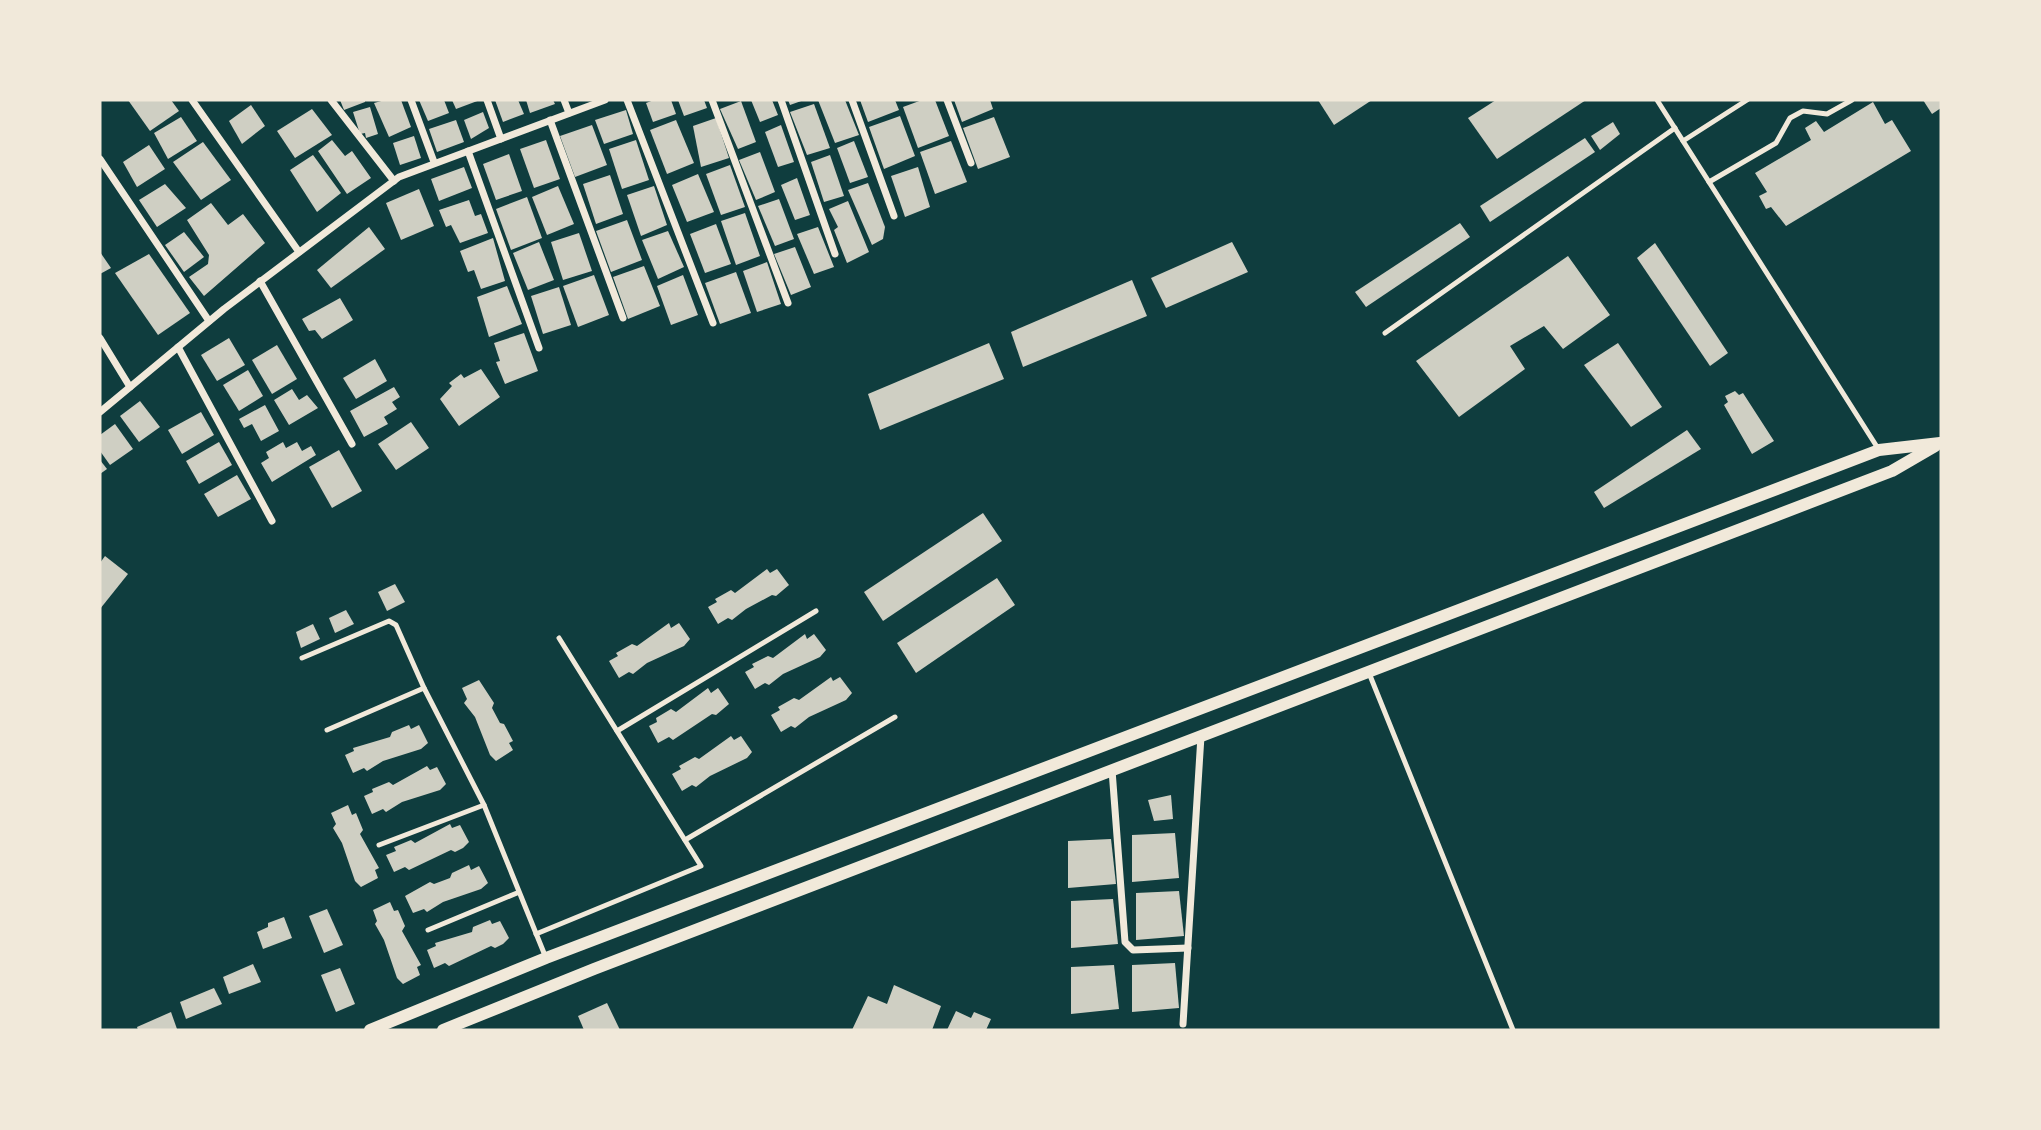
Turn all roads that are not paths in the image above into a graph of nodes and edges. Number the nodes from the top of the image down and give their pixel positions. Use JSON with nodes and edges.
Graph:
{"nodes":[{"id":1,"x":192,"y":100,"type":"edge"},
{"id":2,"x":331,"y":100,"type":"edge"},
{"id":3,"x":411,"y":100,"type":"edge"},
{"id":4,"x":487,"y":100,"type":"edge"},
{"id":5,"x":564,"y":100,"type":"edge"},
{"id":6,"x":605,"y":100,"type":"edge"},
{"id":7,"x":627,"y":100,"type":"edge"},
{"id":8,"x":712,"y":100,"type":"edge"},
{"id":9,"x":781,"y":100,"type":"edge"},
{"id":10,"x":852,"y":100,"type":"edge"},
{"id":11,"x":947,"y":100,"type":"edge"},
{"id":12,"x":1657,"y":100,"type":"edge"},
{"id":13,"x":1747,"y":100,"type":"edge"},
{"id":14,"x":1852,"y":100,"type":"edge"},
{"id":15,"x":569,"y":113,"type":"junction"},
{"id":16,"x":550,"y":120,"type":"junction"},
{"id":17,"x":1675,"y":128,"type":"junction"},
{"id":18,"x":502,"y":139,"type":"junction"},
{"id":19,"x":1683,"y":141,"type":"junction"},
{"id":20,"x":468,"y":151,"type":"junction"},
{"id":21,"x":100,"y":159,"type":"edge"},
{"id":22,"x":434,"y":162,"type":"junction"},
{"id":23,"x":971,"y":163,"type":"dead end"},
{"id":24,"x":394,"y":181,"type":"junction"},
{"id":25,"x":1709,"y":182,"type":"junction"},
{"id":26,"x":894,"y":216,"type":"dead end"},
{"id":27,"x":299,"y":252,"type":"junction"},
{"id":28,"x":835,"y":254,"type":"dead end"},
{"id":29,"x":260,"y":281,"type":"junction"},
{"id":30,"x":788,"y":303,"type":"dead end"},
{"id":31,"x":623,"y":318,"type":"dead end"},
{"id":32,"x":209,"y":321,"type":"junction"},
{"id":33,"x":713,"y":323,"type":"dead end"},
{"id":34,"x":1385,"y":333,"type":"dead end"},
{"id":35,"x":100,"y":338,"type":"edge"},
{"id":36,"x":178,"y":347,"type":"junction"},
{"id":37,"x":539,"y":348,"type":"dead end"},
{"id":38,"x":130,"y":387,"type":"junction"},
{"id":39,"x":100,"y":412,"type":"edge"},
{"id":40,"x":1941,"y":443,"type":"edge"},
{"id":41,"x":352,"y":444,"type":"dead end"},
{"id":42,"x":1879,"y":450,"type":"junction"},
{"id":43,"x":272,"y":521,"type":"dead end"},
{"id":44,"x":1527,"y":585,"type":"junction"},
{"id":45,"x":1535,"y":608,"type":"junction"},
{"id":46,"x":816,"y":611,"type":"dead end"},
{"id":47,"x":559,"y":638,"type":"dead end"},
{"id":48,"x":302,"y":658,"type":"dead end"},
{"id":49,"x":1368,"y":672,"type":"junction"},
{"id":50,"x":424,"y":688,"type":"junction"},
{"id":51,"x":895,"y":717,"type":"dead end"},
{"id":52,"x":327,"y":730,"type":"dead end"},
{"id":53,"x":617,"y":731,"type":"junction"},
{"id":54,"x":1201,"y":736,"type":"junction"},
{"id":55,"x":1112,"y":770,"type":"junction"},
{"id":56,"x":484,"y":805,"type":"junction"},
{"id":57,"x":685,"y":840,"type":"junction"},
{"id":58,"x":379,"y":845,"type":"dead end"},
{"id":59,"x":517,"y":893,"type":"junction"},
{"id":60,"x":428,"y":930,"type":"dead end"},
{"id":61,"x":536,"y":934,"type":"junction"},
{"id":62,"x":1188,"y":948,"type":"junction"},
{"id":63,"x":546,"y":958,"type":"junction"},
{"id":64,"x":1183,"y":1024,"type":"dead end"},
{"id":65,"x":370,"y":1030,"type":"edge"},
{"id":66,"x":443,"y":1030,"type":"edge"},
{"id":67,"x":1513,"y":1030,"type":"edge"}],
"edges":[{"from":1,"to":27,"type":"street"},
{"from":2,"to":24,"type":"street"},
{"from":3,"to":22,"type":"street"},
{"from":4,"to":18,"type":"street"},
{"from":5,"to":15,"type":"street"},
{"from":6,"to":15,"type":"street"},
{"from":7,"to":33,"type":"street"},
{"from":8,"to":30,"type":"street"},
{"from":9,"to":28,"type":"street"},
{"from":10,"to":26,"type":"street"},
{"from":11,"to":23,"type":"street"},
{"from":12,"to":17,"type":"lane"},
{"from":13,"to":19,"type":"lane"},
{"from":14,"to":25,"type":"lane"},
{"from":15,"to":16,"type":"street"},
{"from":16,"to":18,"type":"street"},
{"from":16,"to":31,"type":"street"},
{"from":17,"to":19,"type":"lane"},
{"from":17,"to":34,"type":"lane"},
{"from":18,"to":20,"type":"street"},
{"from":19,"to":25,"type":"lane"},
{"from":20,"to":22,"type":"street"},
{"from":20,"to":37,"type":"street"},
{"from":21,"to":32,"type":"street"},
{"from":22,"to":24,"type":"street"},
{"from":24,"to":27,"type":"street"},
{"from":25,"to":42,"type":"lane"},
{"from":27,"to":29,"type":"street"},
{"from":29,"to":32,"type":"street"},
{"from":29,"to":41,"type":"street"},
{"from":32,"to":36,"type":"street"},
{"from":35,"to":38,"type":"street"},
{"from":36,"to":38,"type":"street"},
{"from":36,"to":43,"type":"street"},
{"from":38,"to":39,"type":"street"},
{"from":40,"to":42,"type":"street"},
{"from":40,"to":45,"type":"street"},
{"from":42,"to":44,"type":"street"},
{"from":44,"to":45,"type":"street"},
{"from":44,"to":63,"type":"street"},
{"from":45,"to":49,"type":"street"},
{"from":46,"to":53,"type":"lane"},
{"from":47,"to":53,"type":"lane"},
{"from":48,"to":50,"type":"lane"},
{"from":49,"to":54,"type":"street"},
{"from":49,"to":67,"type":"lane"},
{"from":50,"to":52,"type":"lane"},
{"from":50,"to":56,"type":"lane"},
{"from":51,"to":57,"type":"lane"},
{"from":53,"to":57,"type":"lane"},
{"from":54,"to":55,"type":"street"},
{"from":54,"to":62,"type":"street"},
{"from":55,"to":62,"type":"street"},
{"from":55,"to":66,"type":"street"},
{"from":56,"to":58,"type":"lane"},
{"from":56,"to":59,"type":"lane"},
{"from":57,"to":61,"type":"lane"},
{"from":59,"to":60,"type":"lane"},
{"from":59,"to":61,"type":"lane"},
{"from":61,"to":63,"type":"lane"},
{"from":62,"to":64,"type":"street"},
{"from":63,"to":65,"type":"street"}]}
